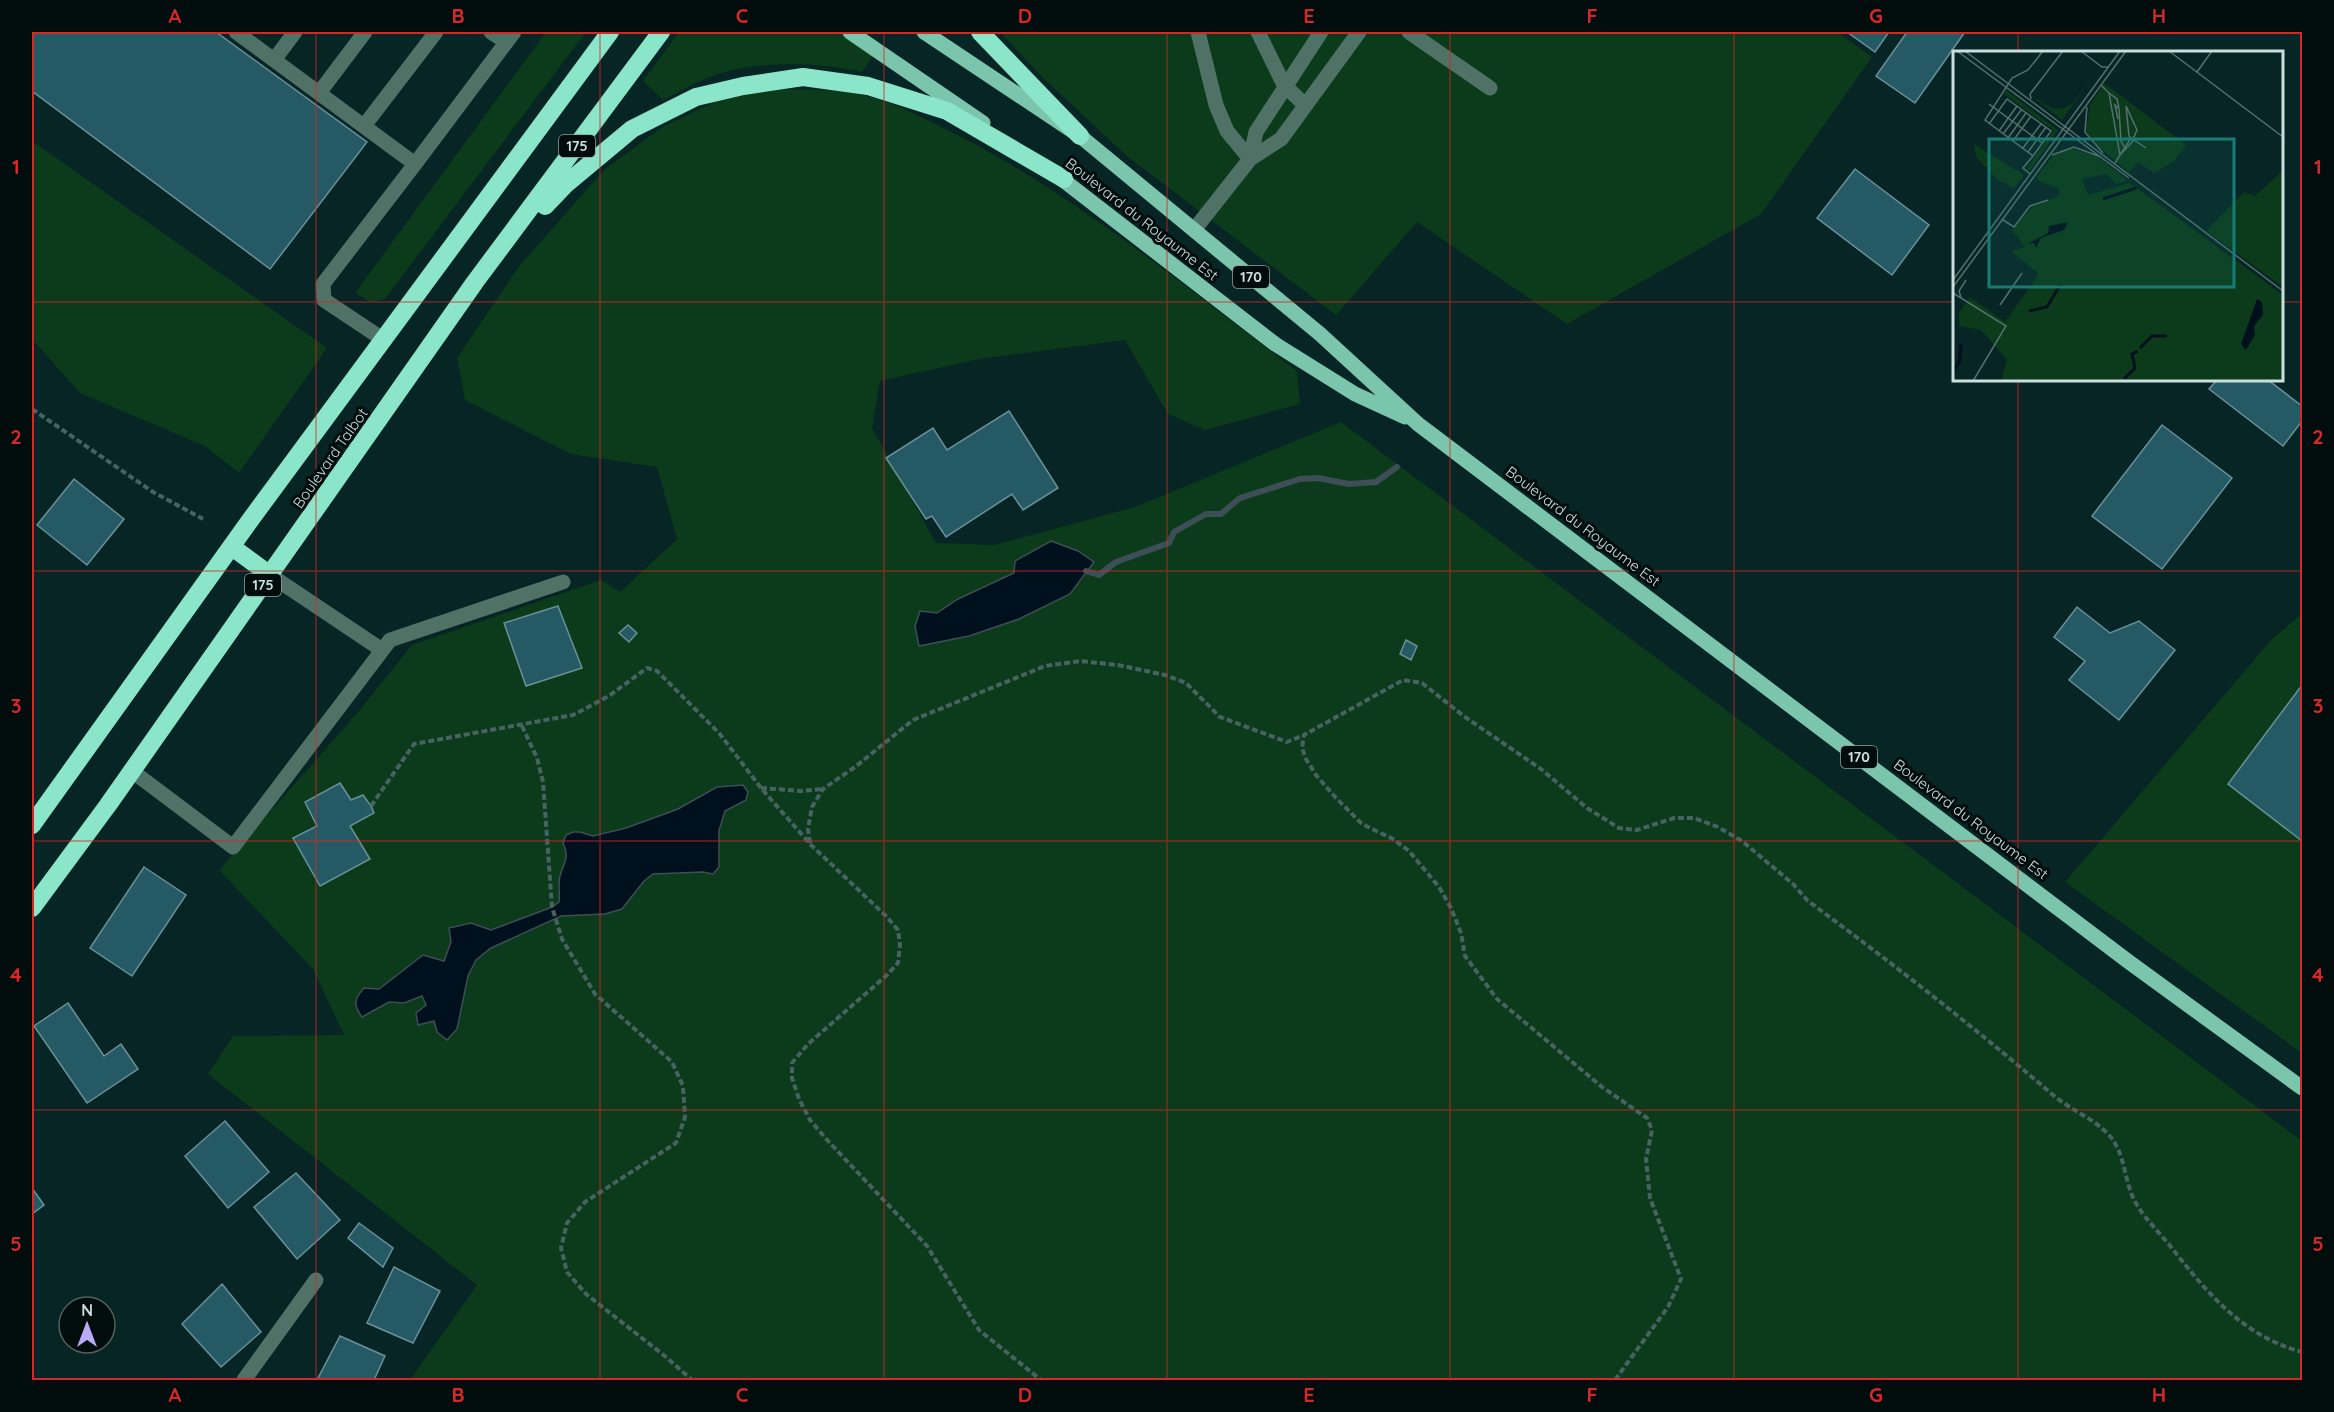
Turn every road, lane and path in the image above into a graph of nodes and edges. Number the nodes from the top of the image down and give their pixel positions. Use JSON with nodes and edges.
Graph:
{"nodes":[{"id":1,"x":236,"y":32,"type":"edge"},
{"id":2,"x":295,"y":32,"type":"edge"},
{"id":3,"x":365,"y":32,"type":"edge"},
{"id":4,"x":436,"y":32,"type":"edge"},
{"id":5,"x":491,"y":32,"type":"edge"},
{"id":6,"x":610,"y":32,"type":"edge"},
{"id":7,"x":661,"y":32,"type":"edge"},
{"id":8,"x":850,"y":32,"type":"edge"},
{"id":9,"x":924,"y":32,"type":"edge"},
{"id":10,"x":980,"y":32,"type":"edge"},
{"id":11,"x":1198,"y":32,"type":"edge"},
{"id":12,"x":1258,"y":32,"type":"edge"},
{"id":13,"x":1321,"y":32,"type":"edge"},
{"id":14,"x":1359,"y":32,"type":"edge"},
{"id":15,"x":1409,"y":32,"type":"edge"},
{"id":16,"x":510,"y":37,"type":"edge"},
{"id":17,"x":274,"y":60,"type":"junction"},
{"id":18,"x":1284,"y":86,"type":"junction"},
{"id":19,"x":1490,"y":88,"type":"dead end"},
{"id":20,"x":319,"y":93,"type":"junction"},
{"id":21,"x":1305,"y":105,"type":"junction"},
{"id":22,"x":364,"y":126,"type":"junction"},
{"id":23,"x":1080,"y":136,"type":"junction"},
{"id":24,"x":1250,"y":159,"type":"junction"},
{"id":25,"x":415,"y":164,"type":"junction"},
{"id":26,"x":1064,"y":179,"type":"junction"},
{"id":27,"x":1194,"y":230,"type":"junction"},
{"id":28,"x":492,"y":261,"type":"junction"},
{"id":29,"x":384,"y":339,"type":"junction"},
{"id":30,"x":32,"y":409,"type":"edge"},
{"id":31,"x":1418,"y":424,"type":"junction"},
{"id":32,"x":203,"y":519,"type":"dead end"},
{"id":33,"x":232,"y":547,"type":"junction"},
{"id":34,"x":270,"y":575,"type":"junction"},
{"id":35,"x":563,"y":582,"type":"dead end"},
{"id":36,"x":382,"y":650,"type":"junction"},
{"id":37,"x":522,"y":726,"type":"junction"},
{"id":38,"x":1304,"y":735,"type":"junction"},
{"id":39,"x":132,"y":771,"type":"junction"},
{"id":40,"x":761,"y":788,"type":"junction"},
{"id":41,"x":823,"y":789,"type":"junction"},
{"id":42,"x":371,"y":806,"type":"dead end"},
{"id":43,"x":32,"y":825,"type":"edge"},
{"id":44,"x":810,"y":844,"type":"junction"},
{"id":45,"x":32,"y":908,"type":"edge"},
{"id":46,"x":2302,"y":1088,"type":"edge"},
{"id":47,"x":315,"y":1281,"type":"dead end"},
{"id":48,"x":2302,"y":1352,"type":"edge"},
{"id":49,"x":244,"y":1380,"type":"edge"},
{"id":50,"x":692,"y":1380,"type":"edge"},
{"id":51,"x":1041,"y":1380,"type":"edge"},
{"id":52,"x":1615,"y":1380,"type":"edge"}],
"edges":[{"from":1,"to":17,"type":"lane"},
{"from":2,"to":17,"type":"lane"},
{"from":3,"to":20,"type":"lane"},
{"from":4,"to":22,"type":"lane"},
{"from":5,"to":16,"type":"lane"},
{"from":6,"to":29,"type":"highway","name":"Boulevard Talbot","number":"175"},
{"from":7,"to":28,"type":"highway","name":"Boulevard Talbot","number":"175"},
{"from":8,"to":26,"type":"main road","name":"Boulevard du Royaume Est","number":"170"},
{"from":9,"to":23,"type":"main road","name":"Boulevard du Royaume Est","number":"170"},
{"from":10,"to":23,"type":"highway"},
{"from":11,"to":24,"type":"lane"},
{"from":12,"to":18,"type":"lane"},
{"from":13,"to":18,"type":"lane"},
{"from":14,"to":21,"type":"lane"},
{"from":15,"to":19,"type":"lane"},
{"from":16,"to":25,"type":"lane"},
{"from":17,"to":20,"type":"lane"},
{"from":18,"to":21,"type":"lane"},
{"from":18,"to":24,"type":"lane"},
{"from":20,"to":22,"type":"lane"},
{"from":21,"to":24,"type":"lane"},
{"from":22,"to":25,"type":"lane"},
{"from":23,"to":27,"type":"main road","name":"Boulevard du Royaume Est","number":"170"},
{"from":24,"to":27,"type":"lane"},
{"from":25,"to":29,"type":"lane"},
{"from":26,"to":28,"type":"highway"},
{"from":26,"to":31,"type":"main road","name":"Boulevard du Royaume Est","number":"170"},
{"from":27,"to":31,"type":"main road","name":"Boulevard du Royaume Est","number":"170"},
{"from":28,"to":34,"type":"highway","name":"Boulevard Talbot","number":"175"},
{"from":29,"to":33,"type":"highway","name":"Boulevard Talbot","number":"175"},
{"from":30,"to":32,"type":"path"},
{"from":31,"to":46,"type":"main road","name":"Boulevard du Royaume Est","number":"170"},
{"from":33,"to":34,"type":"highway"},
{"from":33,"to":43,"type":"highway","name":"Boulevard Talbot","number":"175"},
{"from":34,"to":36,"type":"lane"},
{"from":34,"to":39,"type":"highway","name":"Boulevard Talbot","number":"175"},
{"from":35,"to":36,"type":"lane"},
{"from":36,"to":39,"type":"lane"},
{"from":37,"to":40,"type":"path"},
{"from":37,"to":42,"type":"path"},
{"from":37,"to":50,"type":"path"},
{"from":38,"to":41,"type":"path"},
{"from":38,"to":48,"type":"path"},
{"from":38,"to":52,"type":"path"},
{"from":39,"to":45,"type":"highway","name":"Boulevard Talbot","number":"175"},
{"from":40,"to":41,"type":"path"},
{"from":40,"to":44,"type":"path"},
{"from":41,"to":44,"type":"path"},
{"from":44,"to":51,"type":"path"},
{"from":47,"to":49,"type":"lane"}]}
